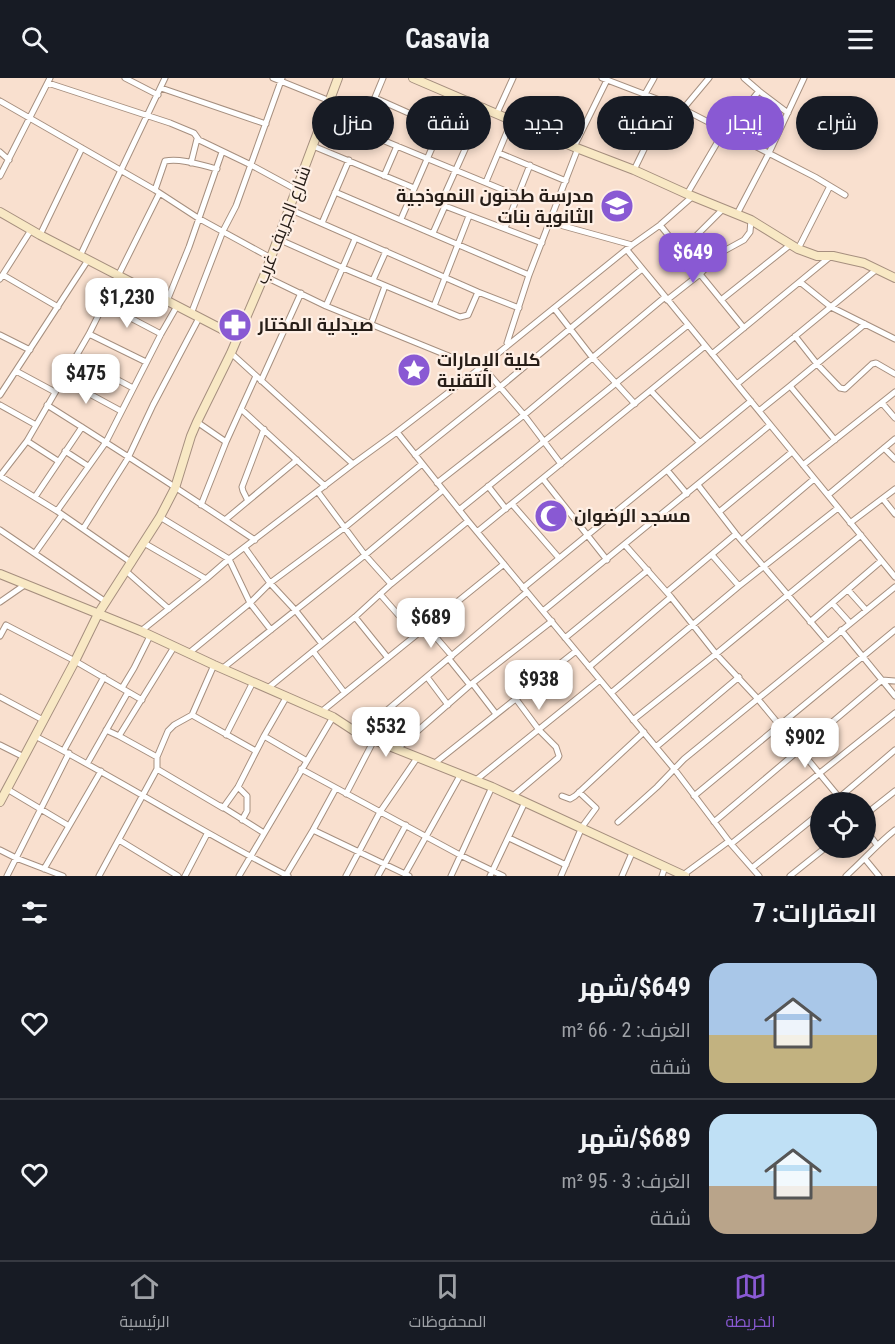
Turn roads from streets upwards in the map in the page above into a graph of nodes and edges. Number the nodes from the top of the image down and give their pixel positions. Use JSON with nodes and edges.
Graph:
{"nodes":[{"id":1,"x":125,"y":78,"type":"edge"},
{"id":2,"x":165,"y":78,"type":"edge"},
{"id":3,"x":273,"y":78,"type":"edge"},
{"id":4,"x":338,"y":78,"type":"edge"},
{"id":5,"x":383,"y":78,"type":"edge"},
{"id":6,"x":413,"y":78,"type":"edge"},
{"id":7,"x":513,"y":78,"type":"edge"},
{"id":8,"x":654,"y":78,"type":"edge"},
{"id":9,"x":709,"y":78,"type":"edge"},
{"id":10,"x":744,"y":78,"type":"edge"},
{"id":11,"x":804,"y":78,"type":"edge"},
{"id":12,"x":282,"y":79,"type":"edge"},
{"id":13,"x":604,"y":79,"type":"edge"},
{"id":14,"x":49,"y":80,"type":"edge"},
{"id":15,"x":161,"y":88,"type":"junction"},
{"id":16,"x":759,"y":92,"type":"junction"},
{"id":17,"x":645,"y":94,"type":"junction"},
{"id":18,"x":158,"y":95,"type":"junction"},
{"id":19,"x":454,"y":95,"type":"edge"},
{"id":20,"x":319,"y":96,"type":"edge"},
{"id":21,"x":332,"y":96,"type":"edge"},
{"id":22,"x":376,"y":96,"type":"edge"},
{"id":23,"x":650,"y":96,"type":"edge"},
{"id":24,"x":756,"y":96,"type":"edge"},
{"id":25,"x":694,"y":97,"type":"edge"},
{"id":26,"x":0,"y":100,"type":"edge"},
{"id":27,"x":491,"y":110,"type":"edge"},
{"id":28,"x":497,"y":113,"type":"junction"},
{"id":29,"x":788,"y":113,"type":"junction"},
{"id":30,"x":148,"y":115,"type":"junction"},
{"id":31,"x":503,"y":116,"type":"edge"},
{"id":32,"x":30,"y":118,"type":"junction"},
{"id":33,"x":266,"y":124,"type":"junction"},
{"id":34,"x":585,"y":125,"type":"edge"},
{"id":35,"x":197,"y":139,"type":"junction"},
{"id":36,"x":503,"y":143,"type":"edge"},
{"id":37,"x":394,"y":145,"type":"edge"},
{"id":38,"x":397,"y":146,"type":"junction"},
{"id":39,"x":82,"y":148,"type":"junction"},
{"id":40,"x":312,"y":149,"type":"edge"},
{"id":41,"x":323,"y":150,"type":"edge"},
{"id":42,"x":431,"y":150,"type":"edge"},
{"id":43,"x":465,"y":150,"type":"edge"},
{"id":44,"x":575,"y":150,"type":"edge"},
{"id":45,"x":584,"y":150,"type":"edge"},
{"id":46,"x":644,"y":150,"type":"edge"},
{"id":47,"x":715,"y":150,"type":"edge"},
{"id":48,"x":763,"y":150,"type":"edge"},
{"id":49,"x":222,"y":152,"type":"junction"},
{"id":50,"x":0,"y":153,"type":"edge"},
{"id":51,"x":499,"y":153,"type":"junction"},
{"id":52,"x":769,"y":153,"type":"junction"},
{"id":53,"x":427,"y":159,"type":"junction"},
{"id":54,"x":9,"y":160,"type":"junction"},
{"id":55,"x":349,"y":160,"type":"junction"},
{"id":56,"x":191,"y":163,"type":"junction"},
{"id":57,"x":251,"y":165,"type":"junction"},
{"id":58,"x":530,"y":165,"type":"junction"},
{"id":59,"x":217,"y":169,"type":"junction"},
{"id":60,"x":634,"y":170,"type":"junction"},
{"id":61,"x":119,"y":171,"type":"junction"},
{"id":62,"x":456,"y":171,"type":"junction"},
{"id":63,"x":0,"y":176,"type":"edge"},
{"id":64,"x":384,"y":176,"type":"junction"},
{"id":65,"x":566,"y":181,"type":"junction"},
{"id":66,"x":486,"y":182,"type":"junction"},
{"id":67,"x":830,"y":186,"type":"junction"},
{"id":68,"x":414,"y":188,"type":"junction"},
{"id":69,"x":297,"y":190,"type":"junction"},
{"id":70,"x":157,"y":192,"type":"junction"},
{"id":71,"x":335,"y":192,"type":"junction"},
{"id":72,"x":690,"y":195,"type":"junction"},
{"id":73,"x":845,"y":195,"type":"dead end"},
{"id":74,"x":518,"y":196,"type":"junction"},
{"id":75,"x":445,"y":206,"type":"junction"},
{"id":76,"x":289,"y":209,"type":"junction"},
{"id":77,"x":723,"y":209,"type":"junction"},
{"id":78,"x":0,"y":212,"type":"edge"},
{"id":79,"x":737,"y":214,"type":"junction"},
{"id":80,"x":470,"y":216,"type":"junction"},
{"id":81,"x":198,"y":218,"type":"junction"},
{"id":82,"x":401,"y":219,"type":"junction"},
{"id":83,"x":750,"y":220,"type":"junction"},
{"id":84,"x":549,"y":222,"type":"junction"},
{"id":85,"x":322,"y":223,"type":"junction"},
{"id":86,"x":660,"y":225,"type":"junction"},
{"id":87,"x":505,"y":228,"type":"junction"},
{"id":88,"x":31,"y":230,"type":"junction"},
{"id":89,"x":223,"y":231,"type":"junction"},
{"id":90,"x":432,"y":233,"type":"junction"},
{"id":91,"x":40,"y":235,"type":"junction"},
{"id":92,"x":278,"y":239,"type":"junction"},
{"id":93,"x":356,"y":239,"type":"junction"},
{"id":94,"x":542,"y":243,"type":"junction"},
{"id":95,"x":458,"y":245,"type":"junction"},
{"id":96,"x":632,"y":245,"type":"junction"},
{"id":97,"x":794,"y":247,"type":"junction"},
{"id":98,"x":627,"y":250,"type":"junction"},
{"id":99,"x":386,"y":251,"type":"junction"},
{"id":100,"x":681,"y":251,"type":"junction"},
{"id":101,"x":832,"y":256,"type":"junction"},
{"id":102,"x":84,"y":258,"type":"junction"},
{"id":103,"x":271,"y":258,"type":"junction"},
{"id":104,"x":343,"y":268,"type":"junction"},
{"id":105,"x":642,"y":269,"type":"junction"},
{"id":106,"x":877,"y":269,"type":"junction"},
{"id":107,"x":700,"y":274,"type":"junction"},
{"id":108,"x":529,"y":275,"type":"junction"},
{"id":109,"x":118,"y":276,"type":"junction"},
{"id":110,"x":264,"y":276,"type":"junction"},
{"id":111,"x":2,"y":277,"type":"edge"},
{"id":112,"x":445,"y":277,"type":"junction"},
{"id":113,"x":895,"y":278,"type":"edge"},
{"id":114,"x":373,"y":280,"type":"junction"},
{"id":115,"x":800,"y":282,"type":"junction"},
{"id":116,"x":386,"y":286,"type":"junction"},
{"id":117,"x":478,"y":292,"type":"junction"},
{"id":118,"x":301,"y":293,"type":"junction"},
{"id":119,"x":666,"y":298,"type":"junction"},
{"id":120,"x":721,"y":300,"type":"junction"},
{"id":121,"x":166,"y":301,"type":"junction"},
{"id":122,"x":104,"y":304,"type":"junction"},
{"id":123,"x":177,"y":306,"type":"junction"},
{"id":124,"x":326,"y":306,"type":"junction"},
{"id":125,"x":434,"y":306,"type":"junction"},
{"id":126,"x":58,"y":307,"type":"junction"},
{"id":127,"x":831,"y":307,"type":"junction"},
{"id":128,"x":519,"y":308,"type":"junction"},
{"id":129,"x":554,"y":308,"type":"junction"},
{"id":130,"x":195,"y":316,"type":"junction"},
{"id":131,"x":371,"y":324,"type":"junction"},
{"id":132,"x":865,"y":324,"type":"junction"},
{"id":133,"x":688,"y":325,"type":"junction"},
{"id":134,"x":744,"y":328,"type":"junction"},
{"id":135,"x":569,"y":329,"type":"junction"},
{"id":136,"x":89,"y":334,"type":"junction"},
{"id":137,"x":161,"y":334,"type":"junction"},
{"id":138,"x":0,"y":335,"type":"edge"},
{"id":139,"x":795,"y":336,"type":"junction"},
{"id":140,"x":237,"y":337,"type":"junction"},
{"id":141,"x":895,"y":339,"type":"edge"},
{"id":142,"x":507,"y":345,"type":"junction"},
{"id":143,"x":705,"y":346,"type":"junction"},
{"id":144,"x":30,"y":350,"type":"junction"},
{"id":145,"x":231,"y":353,"type":"junction"},
{"id":146,"x":712,"y":354,"type":"junction"},
{"id":147,"x":75,"y":357,"type":"junction"},
{"id":148,"x":592,"y":357,"type":"junction"},
{"id":149,"x":147,"y":362,"type":"junction"},
{"id":150,"x":817,"y":364,"type":"junction"},
{"id":151,"x":482,"y":366,"type":"junction"},
{"id":152,"x":16,"y":371,"type":"junction"},
{"id":153,"x":895,"y":374,"type":"edge"},
{"id":154,"x":256,"y":376,"type":"junction"},
{"id":155,"x":62,"y":379,"type":"junction"},
{"id":156,"x":261,"y":381,"type":"junction"},
{"id":157,"x":616,"y":384,"type":"junction"},
{"id":158,"x":736,"y":384,"type":"junction"},
{"id":159,"x":790,"y":386,"type":"junction"},
{"id":160,"x":500,"y":387,"type":"junction"},
{"id":161,"x":133,"y":388,"type":"junction"},
{"id":162,"x":651,"y":390,"type":"junction"},
{"id":163,"x":55,"y":392,"type":"junction"},
{"id":164,"x":895,"y":392,"type":"edge"},
{"id":165,"x":0,"y":395,"type":"edge"},
{"id":166,"x":751,"y":401,"type":"junction"},
{"id":167,"x":882,"y":402,"type":"junction"},
{"id":168,"x":634,"y":404,"type":"junction"},
{"id":169,"x":0,"y":405,"type":"edge"},
{"id":170,"x":47,"y":405,"type":"junction"},
{"id":171,"x":241,"y":409,"type":"junction"},
{"id":172,"x":121,"y":411,"type":"junction"},
{"id":173,"x":759,"y":411,"type":"junction"},
{"id":174,"x":524,"y":415,"type":"junction"},
{"id":175,"x":895,"y":418,"type":"edge"},
{"id":176,"x":197,"y":422,"type":"junction"},
{"id":177,"x":36,"y":425,"type":"junction"},
{"id":178,"x":770,"y":425,"type":"junction"},
{"id":179,"x":82,"y":427,"type":"junction"},
{"id":180,"x":264,"y":429,"type":"junction"},
{"id":181,"x":397,"y":432,"type":"junction"},
{"id":182,"x":895,"y":439,"type":"edge"},
{"id":183,"x":835,"y":440,"type":"junction"},
{"id":184,"x":27,"y":441,"type":"junction"},
{"id":185,"x":106,"y":442,"type":"junction"},
{"id":186,"x":226,"y":442,"type":"junction"},
{"id":187,"x":543,"y":442,"type":"junction"},
{"id":188,"x":700,"y":443,"type":"junction"},
{"id":189,"x":884,"y":448,"type":"junction"},
{"id":190,"x":65,"y":451,"type":"junction"},
{"id":191,"x":792,"y":452,"type":"junction"},
{"id":192,"x":415,"y":455,"type":"junction"},
{"id":193,"x":128,"y":458,"type":"junction"},
{"id":194,"x":895,"y":459,"type":"edge"},
{"id":195,"x":297,"y":460,"type":"junction"},
{"id":196,"x":58,"y":461,"type":"junction"},
{"id":197,"x":353,"y":464,"type":"junction"},
{"id":198,"x":422,"y":464,"type":"junction"},
{"id":199,"x":561,"y":464,"type":"junction"},
{"id":200,"x":803,"y":465,"type":"junction"},
{"id":201,"x":88,"y":466,"type":"junction"},
{"id":202,"x":667,"y":470,"type":"junction"},
{"id":203,"x":0,"y":476,"type":"edge"},
{"id":204,"x":543,"y":479,"type":"junction"},
{"id":205,"x":814,"y":479,"type":"junction"},
{"id":206,"x":437,"y":483,"type":"junction"},
{"id":207,"x":698,"y":485,"type":"junction"},
{"id":208,"x":325,"y":486,"type":"junction"},
{"id":209,"x":488,"y":486,"type":"junction"},
{"id":210,"x":175,"y":488,"type":"junction"},
{"id":211,"x":895,"y":489,"type":"edge"},
{"id":212,"x":443,"y":490,"type":"junction"},
{"id":213,"x":318,"y":492,"type":"junction"},
{"id":214,"x":687,"y":494,"type":"junction"},
{"id":215,"x":828,"y":495,"type":"junction"},
{"id":216,"x":35,"y":497,"type":"junction"},
{"id":217,"x":883,"y":499,"type":"junction"},
{"id":218,"x":248,"y":501,"type":"junction"},
{"id":219,"x":512,"y":504,"type":"junction"},
{"id":220,"x":201,"y":505,"type":"junction"},
{"id":221,"x":838,"y":508,"type":"junction"},
{"id":222,"x":506,"y":509,"type":"junction"},
{"id":223,"x":459,"y":510,"type":"junction"},
{"id":224,"x":719,"y":512,"type":"junction"},
{"id":225,"x":59,"y":513,"type":"junction"},
{"id":226,"x":895,"y":514,"type":"edge"},
{"id":227,"x":160,"y":518,"type":"junction"},
{"id":228,"x":225,"y":520,"type":"junction"},
{"id":229,"x":468,"y":521,"type":"junction"},
{"id":230,"x":850,"y":523,"type":"junction"},
{"id":231,"x":344,"y":528,"type":"junction"},
{"id":232,"x":0,"y":530,"type":"edge"},
{"id":233,"x":83,"y":530,"type":"junction"},
{"id":234,"x":477,"y":532,"type":"junction"},
{"id":235,"x":736,"y":534,"type":"junction"},
{"id":236,"x":861,"y":535,"type":"junction"},
{"id":237,"x":586,"y":536,"type":"junction"},
{"id":238,"x":255,"y":540,"type":"junction"},
{"id":239,"x":742,"y":540,"type":"junction"},
{"id":240,"x":144,"y":543,"type":"junction"},
{"id":241,"x":625,"y":545,"type":"junction"},
{"id":242,"x":245,"y":548,"type":"junction"},
{"id":243,"x":35,"y":553,"type":"junction"},
{"id":244,"x":365,"y":555,"type":"junction"},
{"id":245,"x":712,"y":555,"type":"junction"},
{"id":246,"x":559,"y":558,"type":"junction"},
{"id":247,"x":229,"y":559,"type":"junction"},
{"id":248,"x":607,"y":560,"type":"junction"},
{"id":249,"x":881,"y":561,"type":"junction"},
{"id":250,"x":132,"y":563,"type":"junction"},
{"id":251,"x":504,"y":564,"type":"junction"},
{"id":252,"x":763,"y":566,"type":"junction"},
{"id":253,"x":648,"y":570,"type":"junction"},
{"id":254,"x":126,"y":571,"type":"junction"},
{"id":255,"x":2,"y":577,"type":"edge"},
{"id":256,"x":895,"y":577,"type":"edge"},
{"id":257,"x":206,"y":579,"type":"junction"},
{"id":258,"x":270,"y":583,"type":"junction"},
{"id":259,"x":26,"y":584,"type":"junction"},
{"id":260,"x":390,"y":584,"type":"junction"},
{"id":261,"x":739,"y":586,"type":"junction"},
{"id":262,"x":895,"y":587,"type":"edge"},
{"id":263,"x":525,"y":590,"type":"junction"},
{"id":264,"x":848,"y":590,"type":"junction"},
{"id":265,"x":380,"y":594,"type":"junction"},
{"id":266,"x":669,"y":594,"type":"junction"},
{"id":267,"x":788,"y":594,"type":"junction"},
{"id":268,"x":0,"y":602,"type":"edge"},
{"id":269,"x":106,"y":602,"type":"junction"},
{"id":270,"x":250,"y":603,"type":"junction"},
{"id":271,"x":832,"y":603,"type":"junction"},
{"id":272,"x":169,"y":609,"type":"junction"},
{"id":273,"x":866,"y":610,"type":"junction"},
{"id":274,"x":296,"y":611,"type":"junction"},
{"id":275,"x":543,"y":611,"type":"junction"},
{"id":276,"x":98,"y":614,"type":"junction"},
{"id":277,"x":355,"y":617,"type":"junction"},
{"id":278,"x":552,"y":621,"type":"junction"},
{"id":279,"x":810,"y":622,"type":"junction"},
{"id":280,"x":850,"y":623,"type":"junction"},
{"id":281,"x":3,"y":624,"type":"edge"},
{"id":282,"x":694,"y":625,"type":"junction"},
{"id":283,"x":427,"y":627,"type":"junction"},
{"id":284,"x":271,"y":630,"type":"junction"},
{"id":285,"x":842,"y":630,"type":"junction"},
{"id":286,"x":895,"y":630,"type":"edge"},
{"id":287,"x":141,"y":631,"type":"junction"},
{"id":288,"x":416,"y":634,"type":"junction"},
{"id":289,"x":0,"y":636,"type":"edge"},
{"id":290,"x":150,"y":636,"type":"junction"},
{"id":291,"x":565,"y":638,"type":"junction"},
{"id":292,"x":827,"y":642,"type":"junction"},
{"id":293,"x":322,"y":644,"type":"junction"},
{"id":294,"x":174,"y":647,"type":"junction"},
{"id":295,"x":313,"y":651,"type":"junction"},
{"id":296,"x":576,"y":651,"type":"junction"},
{"id":297,"x":189,"y":653,"type":"junction"},
{"id":298,"x":716,"y":654,"type":"junction"},
{"id":299,"x":863,"y":656,"type":"junction"},
{"id":300,"x":451,"y":657,"type":"junction"},
{"id":301,"x":388,"y":658,"type":"junction"},
{"id":302,"x":75,"y":661,"type":"junction"},
{"id":303,"x":219,"y":667,"type":"junction"},
{"id":304,"x":589,"y":667,"type":"junction"},
{"id":305,"x":104,"y":677,"type":"junction"},
{"id":306,"x":427,"y":677,"type":"junction"},
{"id":307,"x":739,"y":677,"type":"junction"},
{"id":308,"x":600,"y":680,"type":"junction"},
{"id":309,"x":882,"y":680,"type":"junction"},
{"id":310,"x":895,"y":681,"type":"edge"},
{"id":311,"x":253,"y":682,"type":"junction"},
{"id":312,"x":472,"y":685,"type":"junction"},
{"id":313,"x":122,"y":688,"type":"junction"},
{"id":314,"x":268,"y":688,"type":"junction"},
{"id":315,"x":128,"y":692,"type":"junction"},
{"id":316,"x":344,"y":692,"type":"junction"},
{"id":317,"x":610,"y":693,"type":"junction"},
{"id":318,"x":287,"y":696,"type":"junction"},
{"id":319,"x":895,"y":696,"type":"edge"},
{"id":320,"x":2,"y":698,"type":"edge"},
{"id":321,"x":757,"y":698,"type":"junction"},
{"id":322,"x":516,"y":699,"type":"junction"},
{"id":323,"x":142,"y":700,"type":"junction"},
{"id":324,"x":448,"y":705,"type":"junction"},
{"id":325,"x":0,"y":706,"type":"edge"},
{"id":326,"x":321,"y":712,"type":"junction"},
{"id":327,"x":895,"y":712,"type":"edge"},
{"id":328,"x":496,"y":714,"type":"junction"},
{"id":329,"x":192,"y":715,"type":"junction"},
{"id":330,"x":333,"y":717,"type":"junction"},
{"id":331,"x":43,"y":720,"type":"junction"},
{"id":332,"x":633,"y":720,"type":"junction"},
{"id":333,"x":780,"y":726,"type":"junction"},
{"id":334,"x":106,"y":730,"type":"junction"},
{"id":335,"x":539,"y":730,"type":"junction"},
{"id":336,"x":644,"y":732,"type":"junction"},
{"id":337,"x":359,"y":734,"type":"junction"},
{"id":338,"x":226,"y":735,"type":"junction"},
{"id":339,"x":35,"y":736,"type":"junction"},
{"id":340,"x":119,"y":736,"type":"junction"},
{"id":341,"x":264,"y":736,"type":"junction"},
{"id":342,"x":374,"y":740,"type":"junction"},
{"id":343,"x":0,"y":746,"type":"edge"},
{"id":344,"x":656,"y":747,"type":"junction"},
{"id":345,"x":398,"y":748,"type":"junction"},
{"id":346,"x":800,"y":750,"type":"junction"},
{"id":347,"x":895,"y":750,"type":"edge"},
{"id":348,"x":67,"y":752,"type":"junction"},
{"id":349,"x":255,"y":752,"type":"junction"},
{"id":350,"x":24,"y":757,"type":"junction"},
{"id":351,"x":157,"y":757,"type":"junction"},
{"id":352,"x":417,"y":758,"type":"junction"},
{"id":353,"x":307,"y":761,"type":"junction"},
{"id":354,"x":435,"y":763,"type":"junction"},
{"id":355,"x":87,"y":764,"type":"junction"},
{"id":356,"x":157,"y":769,"type":"junction"},
{"id":357,"x":301,"y":769,"type":"junction"},
{"id":358,"x":675,"y":770,"type":"junction"},
{"id":359,"x":101,"y":771,"type":"junction"},
{"id":360,"x":819,"y":773,"type":"junction"},
{"id":361,"x":461,"y":774,"type":"junction"},
{"id":362,"x":476,"y":780,"type":"junction"},
{"id":363,"x":238,"y":787,"type":"junction"},
{"id":364,"x":492,"y":787,"type":"junction"},
{"id":365,"x":336,"y":788,"type":"junction"},
{"id":366,"x":7,"y":789,"type":"junction"},
{"id":367,"x":895,"y":791,"type":"edge"},
{"id":368,"x":579,"y":792,"type":"junction"},
{"id":369,"x":834,"y":792,"type":"edge"},
{"id":370,"x":850,"y":792,"type":"edge"},
{"id":371,"x":346,"y":794,"type":"junction"},
{"id":372,"x":143,"y":796,"type":"junction"},
{"id":373,"x":513,"y":796,"type":"junction"},
{"id":374,"x":562,"y":796,"type":"dead end"},
{"id":375,"x":694,"y":796,"type":"junction"},
{"id":376,"x":0,"y":802,"type":"edge"},
{"id":377,"x":525,"y":802,"type":"junction"},
{"id":378,"x":876,"y":806,"type":"edge"},
{"id":379,"x":223,"y":808,"type":"junction"},
{"id":380,"x":41,"y":809,"type":"junction"},
{"id":381,"x":380,"y":812,"type":"junction"},
{"id":382,"x":242,"y":820,"type":"junction"},
{"id":383,"x":810,"y":821,"type":"edge"},
{"id":384,"x":618,"y":822,"type":"dead end"},
{"id":385,"x":714,"y":822,"type":"junction"},
{"id":386,"x":406,"y":825,"type":"junction"},
{"id":387,"x":69,"y":826,"type":"junction"},
{"id":388,"x":582,"y":827,"type":"junction"},
{"id":389,"x":313,"y":830,"type":"junction"},
{"id":390,"x":895,"y":830,"type":"edge"},
{"id":391,"x":264,"y":833,"type":"junction"},
{"id":392,"x":207,"y":834,"type":"junction"},
{"id":393,"x":426,"y":836,"type":"junction"},
{"id":394,"x":509,"y":838,"type":"junction"},
{"id":395,"x":119,"y":840,"type":"junction"},
{"id":396,"x":730,"y":843,"type":"junction"},
{"id":397,"x":877,"y":845,"type":"joint"},
{"id":398,"x":0,"y":850,"type":"edge"},
{"id":399,"x":359,"y":852,"type":"junction"},
{"id":400,"x":632,"y":853,"type":"junction"},
{"id":401,"x":460,"y":855,"type":"junction"},
{"id":402,"x":249,"y":856,"type":"junction"},
{"id":403,"x":16,"y":858,"type":"junction"},
{"id":404,"x":812,"y":858,"type":"edge"},
{"id":405,"x":865,"y":859,"type":"junction"},
{"id":406,"x":384,"y":864,"type":"junction"},
{"id":407,"x":566,"y":865,"type":"junction"},
{"id":408,"x":752,"y":868,"type":"junction"},
{"id":409,"x":44,"y":869,"type":"junction"},
{"id":410,"x":663,"y":872,"type":"edge"},
{"id":411,"x":491,"y":874,"type":"edge"},
{"id":412,"x":287,"y":875,"type":"edge"},
{"id":413,"x":407,"y":875,"type":"edge"},
{"id":414,"x":7,"y":876,"type":"edge"},
{"id":415,"x":63,"y":876,"type":"edge"},
{"id":416,"x":99,"y":876,"type":"edge"},
{"id":417,"x":178,"y":876,"type":"edge"},
{"id":418,"x":185,"y":876,"type":"edge"},
{"id":419,"x":238,"y":876,"type":"edge"},
{"id":420,"x":346,"y":876,"type":"edge"},
{"id":421,"x":378,"y":876,"type":"edge"},
{"id":422,"x":451,"y":876,"type":"edge"},
{"id":423,"x":503,"y":876,"type":"edge"},
{"id":424,"x":561,"y":876,"type":"edge"},
{"id":425,"x":622,"y":876,"type":"edge"},
{"id":426,"x":684,"y":876,"type":"edge"},
{"id":427,"x":759,"y":876,"type":"edge"},
{"id":428,"x":790,"y":876,"type":"edge"},
{"id":429,"x":846,"y":876,"type":"edge"},
{"id":430,"x":879,"y":876,"type":"edge"}],
"edges":[{"from":1,"to":18,"type":"street"},
{"from":2,"to":15,"type":"street"},
{"from":3,"to":12,"type":"street"},
{"from":4,"to":21,"type":"street","name":"شارع الجريف غرب"},
{"from":5,"to":22,"type":"street"},
{"from":6,"to":19,"type":"street"},
{"from":7,"to":28,"type":"street"},
{"from":8,"to":17,"type":"street"},
{"from":9,"to":25,"type":"street"},
{"from":10,"to":16,"type":"street"},
{"from":11,"to":29,"type":"street"},
{"from":12,"to":20,"type":"street"},
{"from":12,"to":33,"type":"street"},
{"from":13,"to":17,"type":"street"},
{"from":13,"to":34,"type":"street"},
{"from":14,"to":30,"type":"street"},
{"from":14,"to":32,"type":"street"},
{"from":15,"to":18,"type":"street"},
{"from":15,"to":33,"type":"street"},
{"from":16,"to":24,"type":"street"},
{"from":16,"to":29,"type":"street"},
{"from":17,"to":23,"type":"street"},
{"from":18,"to":30,"type":"street"},
{"from":26,"to":32,"type":"street"},
{"from":27,"to":28,"type":"street"},
{"from":28,"to":31,"type":"street"},
{"from":29,"to":52,"type":"street"},
{"from":30,"to":35,"type":"street"},
{"from":30,"to":61,"type":"street"},
{"from":32,"to":39,"type":"street"},
{"from":32,"to":54,"type":"street"},
{"from":33,"to":57,"type":"street"},
{"from":35,"to":49,"type":"street"},
{"from":35,"to":56,"type":"street"},
{"from":36,"to":51,"type":"street"},
{"from":37,"to":38,"type":"street"},
{"from":38,"to":53,"type":"street"},
{"from":38,"to":64,"type":"street"},
{"from":39,"to":61,"type":"street"},
{"from":39,"to":91,"type":"street"},
{"from":40,"to":69,"type":"street","name":"شارع الجريف غرب"},
{"from":41,"to":55,"type":"street"},
{"from":42,"to":53,"type":"street"},
{"from":43,"to":62,"type":"street"},
{"from":44,"to":65,"type":"street"},
{"from":45,"to":60,"type":"street"},
{"from":46,"to":60,"type":"street"},
{"from":47,"to":72,"type":"street"},
{"from":48,"to":52,"type":"street"},
{"from":49,"to":57,"type":"street"},
{"from":49,"to":59,"type":"street"},
{"from":50,"to":54,"type":"street"},
{"from":51,"to":58,"type":"street"},
{"from":51,"to":66,"type":"street"},
{"from":52,"to":67,"type":"street"},
{"from":52,"to":79,"type":"street"},
{"from":53,"to":62,"type":"street"},
{"from":53,"to":68,"type":"street"},
{"from":54,"to":63,"type":"street"},
{"from":55,"to":64,"type":"street"},
{"from":55,"to":71,"type":"street"},
{"from":56,"to":59,"type":"street"},
{"from":56,"to":70,"type":"street"},
{"from":57,"to":69,"type":"street"},
{"from":57,"to":89,"type":"street"},
{"from":58,"to":65,"type":"street"},
{"from":58,"to":74,"type":"street"},
{"from":59,"to":81,"type":"street"},
{"from":60,"to":72,"type":"street"},
{"from":61,"to":70,"type":"street"},
{"from":61,"to":102,"type":"street"},
{"from":62,"to":66,"type":"street"},
{"from":62,"to":75,"type":"street"},
{"from":64,"to":68,"type":"street"},
{"from":65,"to":84,"type":"street"},
{"from":66,"to":74,"type":"street"},
{"from":67,"to":73,"type":"street"},
{"from":67,"to":97,"type":"street"},
{"from":68,"to":82,"type":"street"},
{"from":69,"to":76,"type":"street","name":"شارع الجريف غرب"},
{"from":70,"to":81,"type":"street"},
{"from":70,"to":109,"type":"street"},
{"from":71,"to":82,"type":"street"},
{"from":71,"to":85,"type":"street"},
{"from":72,"to":77,"type":"street"},
{"from":72,"to":86,"type":"street"},
{"from":74,"to":87,"type":"street"},
{"from":75,"to":80,"type":"street"},
{"from":75,"to":90,"type":"street"},
{"from":76,"to":85,"type":"street"},
{"from":76,"to":92,"type":"street","name":"شارع الجريف غرب"},
{"from":77,"to":79,"type":"street"},
{"from":77,"to":100,"type":"street"},
{"from":78,"to":88,"type":"street"},
{"from":79,"to":83,"type":"street"},
{"from":80,"to":87,"type":"street"},
{"from":80,"to":95,"type":"street"},
{"from":81,"to":89,"type":"street"},
{"from":81,"to":121,"type":"street"},
{"from":82,"to":90,"type":"street"},
{"from":83,"to":97,"type":"street"},
{"from":83,"to":107,"type":"street"},
{"from":84,"to":94,"type":"street"},
{"from":84,"to":96,"type":"street"},
{"from":85,"to":93,"type":"street"},
{"from":86,"to":96,"type":"street"},
{"from":86,"to":100,"type":"street"},
{"from":87,"to":94,"type":"street"},
{"from":88,"to":91,"type":"street"},
{"from":88,"to":111,"type":"street"},
{"from":89,"to":103,"type":"street"},
{"from":89,"to":130,"type":"street"},
{"from":90,"to":95,"type":"street"},
{"from":91,"to":102,"type":"street"},
{"from":92,"to":103,"type":"street","name":"شارع الجريف غرب"},
{"from":92,"to":104,"type":"street"},
{"from":93,"to":99,"type":"street"},
{"from":93,"to":104,"type":"street"},
{"from":94,"to":108,"type":"street"},
{"from":95,"to":108,"type":"street"},
{"from":95,"to":112,"type":"street"},
{"from":96,"to":98,"type":"street"},
{"from":97,"to":101,"type":"street"},
{"from":97,"to":120,"type":"street"},
{"from":98,"to":105,"type":"street"},
{"from":98,"to":129,"type":"street"},
{"from":99,"to":112,"type":"street"},
{"from":99,"to":114,"type":"street"},
{"from":100,"to":107,"type":"street"},
{"from":101,"to":106,"type":"street"},
{"from":101,"to":115,"type":"street"},
{"from":102,"to":109,"type":"street"},
{"from":102,"to":126,"type":"street"},
{"from":103,"to":110,"type":"street","name":"شارع الجريف غرب"},
{"from":104,"to":114,"type":"street"},
{"from":104,"to":124,"type":"street"},
{"from":105,"to":119,"type":"street"},
{"from":105,"to":135,"type":"street"},
{"from":106,"to":113,"type":"street"},
{"from":106,"to":127,"type":"street"},
{"from":107,"to":119,"type":"street"},
{"from":107,"to":120,"type":"street"},
{"from":108,"to":128,"type":"street"},
{"from":109,"to":121,"type":"street"},
{"from":109,"to":122,"type":"street"},
{"from":110,"to":118,"type":"street"},
{"from":110,"to":140,"type":"street","name":"شارع الجريف غرب"},
{"from":111,"to":126,"type":"street"},
{"from":112,"to":117,"type":"street"},
{"from":112,"to":125,"type":"street"},
{"from":114,"to":116,"type":"street"},
{"from":115,"to":127,"type":"street"},
{"from":115,"to":134,"type":"street"},
{"from":116,"to":125,"type":"street"},
{"from":116,"to":131,"type":"street"},
{"from":117,"to":125,"type":"street"},
{"from":117,"to":128,"type":"street"},
{"from":118,"to":124,"type":"street"},
{"from":118,"to":156,"type":"street"},
{"from":119,"to":133,"type":"street"},
{"from":119,"to":148,"type":"street"},
{"from":120,"to":134,"type":"street"},
{"from":121,"to":123,"type":"street"},
{"from":122,"to":136,"type":"street"},
{"from":122,"to":137,"type":"street"},
{"from":123,"to":130,"type":"street"},
{"from":123,"to":137,"type":"street"},
{"from":124,"to":131,"type":"street"},
{"from":126,"to":144,"type":"street"},
{"from":127,"to":132,"type":"street"},
{"from":127,"to":139,"type":"street"},
{"from":128,"to":142,"type":"street"},
{"from":129,"to":135,"type":"street"},
{"from":129,"to":142,"type":"street"},
{"from":130,"to":140,"type":"street"},
{"from":130,"to":193,"type":"street"},
{"from":131,"to":151,"type":"street"},
{"from":132,"to":141,"type":"street"},
{"from":132,"to":150,"type":"street"},
{"from":133,"to":143,"type":"street"},
{"from":133,"to":157,"type":"street"},
{"from":134,"to":146,"type":"street"},
{"from":135,"to":148,"type":"street"},
{"from":135,"to":160,"type":"street"},
{"from":136,"to":147,"type":"street"},
{"from":136,"to":149,"type":"street"},
{"from":137,"to":149,"type":"street"},
{"from":138,"to":144,"type":"street"},
{"from":139,"to":150,"type":"street"},
{"from":139,"to":158,"type":"street"},
{"from":140,"to":145,"type":"street","name":"شارع الجريف غرب"},
{"from":142,"to":151,"type":"street"},
{"from":143,"to":146,"type":"street"},
{"from":143,"to":162,"type":"street"},
{"from":144,"to":152,"type":"street"},
{"from":145,"to":154,"type":"street"},
{"from":145,"to":176,"type":"street","name":"شارع الجريف غرب"},
{"from":146,"to":158,"type":"street"},
{"from":147,"to":155,"type":"street"},
{"from":147,"to":161,"type":"street"},
{"from":148,"to":157,"type":"street"},
{"from":148,"to":174,"type":"street"},
{"from":149,"to":161,"type":"street"},
{"from":150,"to":153,"type":"street"},
{"from":150,"to":159,"type":"street"},
{"from":151,"to":160,"type":"street"},
{"from":151,"to":181,"type":"street"},
{"from":152,"to":163,"type":"street"},
{"from":152,"to":165,"type":"street"},
{"from":154,"to":156,"type":"street"},
{"from":154,"to":171,"type":"street"},
{"from":155,"to":163,"type":"street"},
{"from":155,"to":172,"type":"street"},
{"from":156,"to":197,"type":"street"},
{"from":157,"to":168,"type":"street"},
{"from":157,"to":187,"type":"street"},
{"from":158,"to":166,"type":"street"},
{"from":159,"to":173,"type":"street"},
{"from":159,"to":183,"type":"street"},
{"from":160,"to":174,"type":"street"},
{"from":160,"to":192,"type":"street"},
{"from":161,"to":172,"type":"street"},
{"from":162,"to":168,"type":"street"},
{"from":162,"to":188,"type":"street"},
{"from":163,"to":170,"type":"street"},
{"from":164,"to":167,"type":"street"},
{"from":166,"to":173,"type":"street"},
{"from":166,"to":188,"type":"street"},
{"from":167,"to":175,"type":"street"},
{"from":167,"to":183,"type":"street"},
{"from":168,"to":199,"type":"street"},
{"from":169,"to":177,"type":"street"},
{"from":170,"to":177,"type":"street"},
{"from":170,"to":179,"type":"street"},
{"from":171,"to":180,"type":"street"},
{"from":171,"to":186,"type":"street"},
{"from":172,"to":185,"type":"street"},
{"from":173,"to":178,"type":"street"},
{"from":174,"to":187,"type":"street"},
{"from":174,"to":206,"type":"street"},
{"from":176,"to":186,"type":"street"},
{"from":176,"to":210,"type":"street","name":"شارع الجريف غرب"},
{"from":177,"to":184,"type":"street"},
{"from":178,"to":191,"type":"street"},
{"from":178,"to":207,"type":"street"},
{"from":179,"to":185,"type":"street"},
{"from":179,"to":190,"type":"street"},
{"from":180,"to":195,"type":"street"},
{"from":180,"to":218,"type":"street"},
{"from":181,"to":192,"type":"street"},
{"from":181,"to":197,"type":"street"},
{"from":182,"to":189,"type":"street"},
{"from":183,"to":200,"type":"street"},
{"from":184,"to":196,"type":"street"},
{"from":184,"to":203,"type":"street"},
{"from":185,"to":193,"type":"street"},
{"from":185,"to":201,"type":"street"},
{"from":186,"to":220,"type":"street"},
{"from":187,"to":199,"type":"street"},
{"from":187,"to":209,"type":"street"},
{"from":188,"to":202,"type":"street"},
{"from":189,"to":194,"type":"street"},
{"from":189,"to":215,"type":"street"},
{"from":190,"to":196,"type":"street"},
{"from":190,"to":201,"type":"street"},
{"from":191,"to":200,"type":"street"},
{"from":191,"to":224,"type":"street"},
{"from":192,"to":198,"type":"street"},
{"from":193,"to":210,"type":"street"},
{"from":193,"to":233,"type":"street"},
{"from":195,"to":208,"type":"street"},
{"from":195,"to":218,"type":"street"},
{"from":196,"to":216,"type":"street"},
{"from":197,"to":208,"type":"street"},
{"from":198,"to":206,"type":"street"},
{"from":198,"to":231,"type":"street"},
{"from":199,"to":204,"type":"street"},
{"from":200,"to":205,"type":"street"},
{"from":201,"to":225,"type":"street"},
{"from":202,"to":214,"type":"street"},
{"from":202,"to":237,"type":"street"},
{"from":203,"to":216,"type":"street"},
{"from":204,"to":219,"type":"street"},
{"from":204,"to":237,"type":"street"},
{"from":205,"to":215,"type":"street"},
{"from":205,"to":239,"type":"street"},
{"from":206,"to":212,"type":"street"},
{"from":207,"to":214,"type":"street"},
{"from":207,"to":224,"type":"street"},
{"from":208,"to":213,"type":"street"},
{"from":209,"to":222,"type":"street"},
{"from":209,"to":223,"type":"street"},
{"from":210,"to":220,"type":"street"},
{"from":210,"to":227,"type":"street","name":"شارع الجريف غرب"},
{"from":211,"to":217,"type":"street"},
{"from":212,"to":223,"type":"street"},
{"from":212,"to":244,"type":"street"},
{"from":213,"to":231,"type":"street"},
{"from":213,"to":238,"type":"street"},
{"from":214,"to":241,"type":"street"},
{"from":215,"to":221,"type":"street"},
{"from":216,"to":225,"type":"street"},
{"from":217,"to":226,"type":"street"},
{"from":217,"to":230,"type":"street"},
{"from":218,"to":228,"type":"street"},
{"from":219,"to":222,"type":"street"},
{"from":219,"to":246,"type":"street"},
{"from":220,"to":228,"type":"street"},
{"from":221,"to":230,"type":"street"},
{"from":221,"to":252,"type":"street"},
{"from":222,"to":234,"type":"street"},
{"from":223,"to":229,"type":"street"},
{"from":224,"to":235,"type":"street"},
{"from":225,"to":233,"type":"street"},
{"from":225,"to":243,"type":"street"},
{"from":227,"to":240,"type":"street","name":"شارع الجريف غرب"},
{"from":227,"to":247,"type":"street"},
{"from":228,"to":238,"type":"street"},
{"from":229,"to":234,"type":"street"},
{"from":229,"to":260,"type":"street"},
{"from":230,"to":236,"type":"street"},
{"from":231,"to":244,"type":"street"},
{"from":231,"to":258,"type":"street"},
{"from":232,"to":243,"type":"street"},
{"from":233,"to":250,"type":"street"},
{"from":234,"to":251,"type":"street"},
{"from":235,"to":239,"type":"street"},
{"from":235,"to":245,"type":"street"},
{"from":236,"to":249,"type":"street"},
{"from":236,"to":267,"type":"street"},
{"from":237,"to":246,"type":"street"},
{"from":237,"to":248,"type":"street"},
{"from":238,"to":242,"type":"street"},
{"from":239,"to":252,"type":"street"},
{"from":240,"to":250,"type":"street","name":"شارع الجريف غرب"},
{"from":240,"to":257,"type":"street"},
{"from":241,"to":248,"type":"street"},
{"from":241,"to":253,"type":"street"},
{"from":242,"to":247,"type":"street"},
{"from":242,"to":258,"type":"street"},
{"from":243,"to":269,"type":"street"},
{"from":244,"to":260,"type":"street"},
{"from":244,"to":274,"type":"street"},
{"from":245,"to":261,"type":"street"},
{"from":245,"to":266,"type":"street"},
{"from":246,"to":263,"type":"street"},
{"from":247,"to":257,"type":"street"},
{"from":247,"to":270,"type":"street"},
{"from":248,"to":275,"type":"street"},
{"from":249,"to":256,"type":"street"},
{"from":249,"to":264,"type":"street"},
{"from":250,"to":254,"type":"street","name":"شارع الجريف غرب"},
{"from":251,"to":263,"type":"street"},
{"from":251,"to":283,"type":"street"},
{"from":252,"to":261,"type":"street"},
{"from":252,"to":267,"type":"street"},
{"from":253,"to":266,"type":"street"},
{"from":253,"to":291,"type":"street"},
{"from":254,"to":269,"type":"street","name":"شارع الجريف غرب"},
{"from":254,"to":272,"type":"street"},
{"from":255,"to":259,"type":"street"},
{"from":257,"to":272,"type":"street"},
{"from":258,"to":270,"type":"street"},
{"from":258,"to":274,"type":"street"},
{"from":259,"to":268,"type":"street"},
{"from":259,"to":276,"type":"street"},
{"from":260,"to":265,"type":"street"},
{"from":261,"to":282,"type":"street"},
{"from":262,"to":273,"type":"street"},
{"from":263,"to":275,"type":"street"},
{"from":263,"to":300,"type":"street"},
{"from":264,"to":271,"type":"street"},
{"from":264,"to":273,"type":"street"},
{"from":265,"to":277,"type":"street"},
{"from":265,"to":288,"type":"street"},
{"from":266,"to":282,"type":"street"},
{"from":266,"to":304,"type":"street"},
{"from":267,"to":279,"type":"street"},
{"from":267,"to":298,"type":"street"},
{"from":269,"to":276,"type":"street","name":"شارع الجريف غرب"},
{"from":270,"to":284,"type":"street"},
{"from":270,"to":297,"type":"street"},
{"from":271,"to":279,"type":"street"},
{"from":271,"to":280,"type":"street"},
{"from":272,"to":287,"type":"street"},
{"from":273,"to":280,"type":"street"},
{"from":274,"to":284,"type":"street"},
{"from":274,"to":293,"type":"street"},
{"from":275,"to":278,"type":"street"},
{"from":276,"to":287,"type":"street"},
{"from":276,"to":302,"type":"street","name":"شارع الجريف غرب"},
{"from":277,"to":293,"type":"street"},
{"from":277,"to":301,"type":"street"},
{"from":278,"to":291,"type":"street"},
{"from":278,"to":312,"type":"street"},
{"from":279,"to":292,"type":"street"},
{"from":280,"to":285,"type":"street"},
{"from":281,"to":289,"type":"street"},
{"from":281,"to":302,"type":"street"},
{"from":282,"to":298,"type":"street"},
{"from":282,"to":317,"type":"street"},
{"from":283,"to":288,"type":"street"},
{"from":283,"to":300,"type":"street"},
{"from":284,"to":303,"type":"street"},
{"from":285,"to":292,"type":"street"},
{"from":285,"to":299,"type":"street"},
{"from":286,"to":299,"type":"street"},
{"from":287,"to":290,"type":"street"},
{"from":288,"to":301,"type":"street"},
{"from":290,"to":294,"type":"street"},
{"from":290,"to":313,"type":"street"},
{"from":291,"to":296,"type":"street"},
{"from":292,"to":321,"type":"street"},
{"from":293,"to":295,"type":"street"},
{"from":294,"to":297,"type":"street"},
{"from":294,"to":323,"type":"street"},
{"from":295,"to":314,"type":"street"},
{"from":295,"to":316,"type":"street"},
{"from":296,"to":304,"type":"street"},
{"from":296,"to":322,"type":"street"},
{"from":297,"to":303,"type":"street"},
{"from":298,"to":307,"type":"street"},
{"from":298,"to":332,"type":"street"},
{"from":299,"to":309,"type":"street"},
{"from":299,"to":333,"type":"street"},
{"from":300,"to":306,"type":"street"},
{"from":300,"to":312,"type":"street"},
{"from":301,"to":316,"type":"street"},
{"from":302,"to":305,"type":"street"},
{"from":302,"to":331,"type":"street","name":"شارع الجريف غرب"},
{"from":303,"to":311,"type":"street"},
{"from":303,"to":329,"type":"street"},
{"from":304,"to":308,"type":"street"},
{"from":305,"to":313,"type":"street"},
{"from":305,"to":348,"type":"street"},
{"from":306,"to":324,"type":"street"},
{"from":306,"to":337,"type":"street"},
{"from":307,"to":321,"type":"street"},
{"from":307,"to":344,"type":"street"},
{"from":308,"to":317,"type":"street"},
{"from":308,"to":335,"type":"street"},
{"from":309,"to":310,"type":"street"},
{"from":309,"to":319,"type":"street"},
{"from":309,"to":346,"type":"street"},
{"from":311,"to":314,"type":"street"},
{"from":311,"to":338,"type":"street"},
{"from":312,"to":324,"type":"street"},
{"from":312,"to":328,"type":"street"},
{"from":313,"to":315,"type":"street"},
{"from":314,"to":318,"type":"street"},
{"from":315,"to":323,"type":"street"},
{"from":315,"to":334,"type":"street"},
{"from":316,"to":326,"type":"street"},
{"from":317,"to":332,"type":"street"},
{"from":318,"to":326,"type":"street"},
{"from":318,"to":341,"type":"street"},
{"from":320,"to":325,"type":"street"},
{"from":320,"to":331,"type":"street"},
{"from":321,"to":333,"type":"street"},
{"from":321,"to":358,"type":"street"},
{"from":322,"to":328,"type":"street"},
{"from":322,"to":335,"type":"street"},
{"from":323,"to":340,"type":"street"},
{"from":324,"to":345,"type":"street"},
{"from":326,"to":330,"type":"street"},
{"from":327,"to":360,"type":"street"},
{"from":328,"to":354,"type":"street"},
{"from":329,"to":338,"type":"street"},
{"from":329,"to":351,"type":"street"},
{"from":330,"to":337,"type":"street"},
{"from":330,"to":353,"type":"street"},
{"from":331,"to":339,"type":"street","name":"شارع الجريف غرب"},
{"from":332,"to":336,"type":"street"},
{"from":333,"to":346,"type":"street"},
{"from":333,"to":375,"type":"street"},
{"from":334,"to":340,"type":"street"},
{"from":334,"to":355,"type":"street"},
{"from":335,"to":362,"type":"street"},
{"from":335,"to":373,"type":"street"},
{"from":336,"to":344,"type":"street"},
{"from":336,"to":368,"type":"street"},
{"from":337,"to":342,"type":"street"},
{"from":338,"to":349,"type":"street"},
{"from":339,"to":348,"type":"street"},
{"from":339,"to":350,"type":"street","name":"شارع الجريف غرب"},
{"from":340,"to":351,"type":"street"},
{"from":341,"to":349,"type":"street"},
{"from":341,"to":353,"type":"street"},
{"from":342,"to":345,"type":"street"},
{"from":342,"to":371,"type":"street"},
{"from":343,"to":350,"type":"street"},
{"from":344,"to":358,"type":"street"},
{"from":345,"to":352,"type":"street"},
{"from":346,"to":360,"type":"street"},
{"from":346,"to":385,"type":"street"},
{"from":347,"to":370,"type":"street"},
{"from":348,"to":355,"type":"street"},
{"from":348,"to":380,"type":"street"},
{"from":349,"to":363,"type":"street"},
{"from":350,"to":366,"type":"street","name":"شارع الجريف غرب"},
{"from":351,"to":356,"type":"street"},
{"from":352,"to":354,"type":"street"},
{"from":352,"to":381,"type":"street"},
{"from":353,"to":357,"type":"street"},
{"from":354,"to":361,"type":"street"},
{"from":355,"to":359,"type":"street"},
{"from":356,"to":372,"type":"street"},
{"from":356,"to":379,"type":"street"},
{"from":357,"to":365,"type":"street"},
{"from":357,"to":391,"type":"street"},
{"from":358,"to":375,"type":"street"},
{"from":358,"to":384,"type":"street"},
{"from":359,"to":372,"type":"street"},
{"from":359,"to":387,"type":"street"},
{"from":360,"to":369,"type":"street"},
{"from":360,"to":396,"type":"street"},
{"from":361,"to":362,"type":"street"},
{"from":361,"to":393,"type":"street"},
{"from":362,"to":364,"type":"street"},
{"from":363,"to":379,"type":"street"},
{"from":363,"to":382,"type":"street"},
{"from":364,"to":373,"type":"street"},
{"from":364,"to":401,"type":"street"},
{"from":365,"to":371,"type":"street"},
{"from":365,"to":389,"type":"street"},
{"from":366,"to":376,"type":"street","name":"شارع الجريف غرب"},
{"from":366,"to":380,"type":"street"},
{"from":367,"to":378,"type":"street"},
{"from":368,"to":374,"type":"street"},
{"from":368,"to":388,"type":"street"},
{"from":371,"to":381,"type":"street"},
{"from":372,"to":392,"type":"street"},
{"from":372,"to":395,"type":"street"},
{"from":373,"to":377,"type":"street"},
{"from":375,"to":385,"type":"street"},
{"from":377,"to":388,"type":"street"},
{"from":377,"to":394,"type":"street"},
{"from":379,"to":382,"type":"street"},
{"from":380,"to":387,"type":"street"},
{"from":380,"to":403,"type":"street"},
{"from":381,"to":386,"type":"street"},
{"from":381,"to":399,"type":"street"},
{"from":382,"to":391,"type":"street"},
{"from":383,"to":408,"type":"street"},
{"from":385,"to":396,"type":"street"},
{"from":386,"to":393,"type":"street"},
{"from":386,"to":406,"type":"street"},
{"from":387,"to":409,"type":"street"},
{"from":388,"to":400,"type":"street"},
{"from":388,"to":407,"type":"street"},
{"from":389,"to":399,"type":"street"},
{"from":389,"to":412,"type":"street"},
{"from":390,"to":397,"type":"street"},
{"from":391,"to":402,"type":"street"},
{"from":392,"to":402,"type":"street"},
{"from":392,"to":418,"type":"street"},
{"from":393,"to":401,"type":"street"},
{"from":393,"to":413,"type":"street"},
{"from":394,"to":407,"type":"street"},
{"from":394,"to":411,"type":"street"},
{"from":395,"to":416,"type":"street"},
{"from":395,"to":417,"type":"street"},
{"from":396,"to":408,"type":"street"},
{"from":396,"to":426,"type":"street"},
{"from":397,"to":405,"type":"street"},
{"from":398,"to":403,"type":"street"},
{"from":399,"to":406,"type":"street"},
{"from":399,"to":420,"type":"street"},
{"from":400,"to":410,"type":"street"},
{"from":400,"to":425,"type":"street"},
{"from":401,"to":411,"type":"street"},
{"from":401,"to":422,"type":"street"},
{"from":402,"to":412,"type":"street"},
{"from":402,"to":419,"type":"street"},
{"from":403,"to":409,"type":"street"},
{"from":403,"to":414,"type":"street"},
{"from":404,"to":428,"type":"street"},
{"from":405,"to":429,"type":"street"},
{"from":405,"to":430,"type":"street"},
{"from":406,"to":413,"type":"street"},
{"from":406,"to":421,"type":"street"},
{"from":407,"to":424,"type":"street"},
{"from":408,"to":427,"type":"street"},
{"from":409,"to":415,"type":"street"},
{"from":410,"to":426,"type":"street"},
{"from":411,"to":423,"type":"street"}]}
